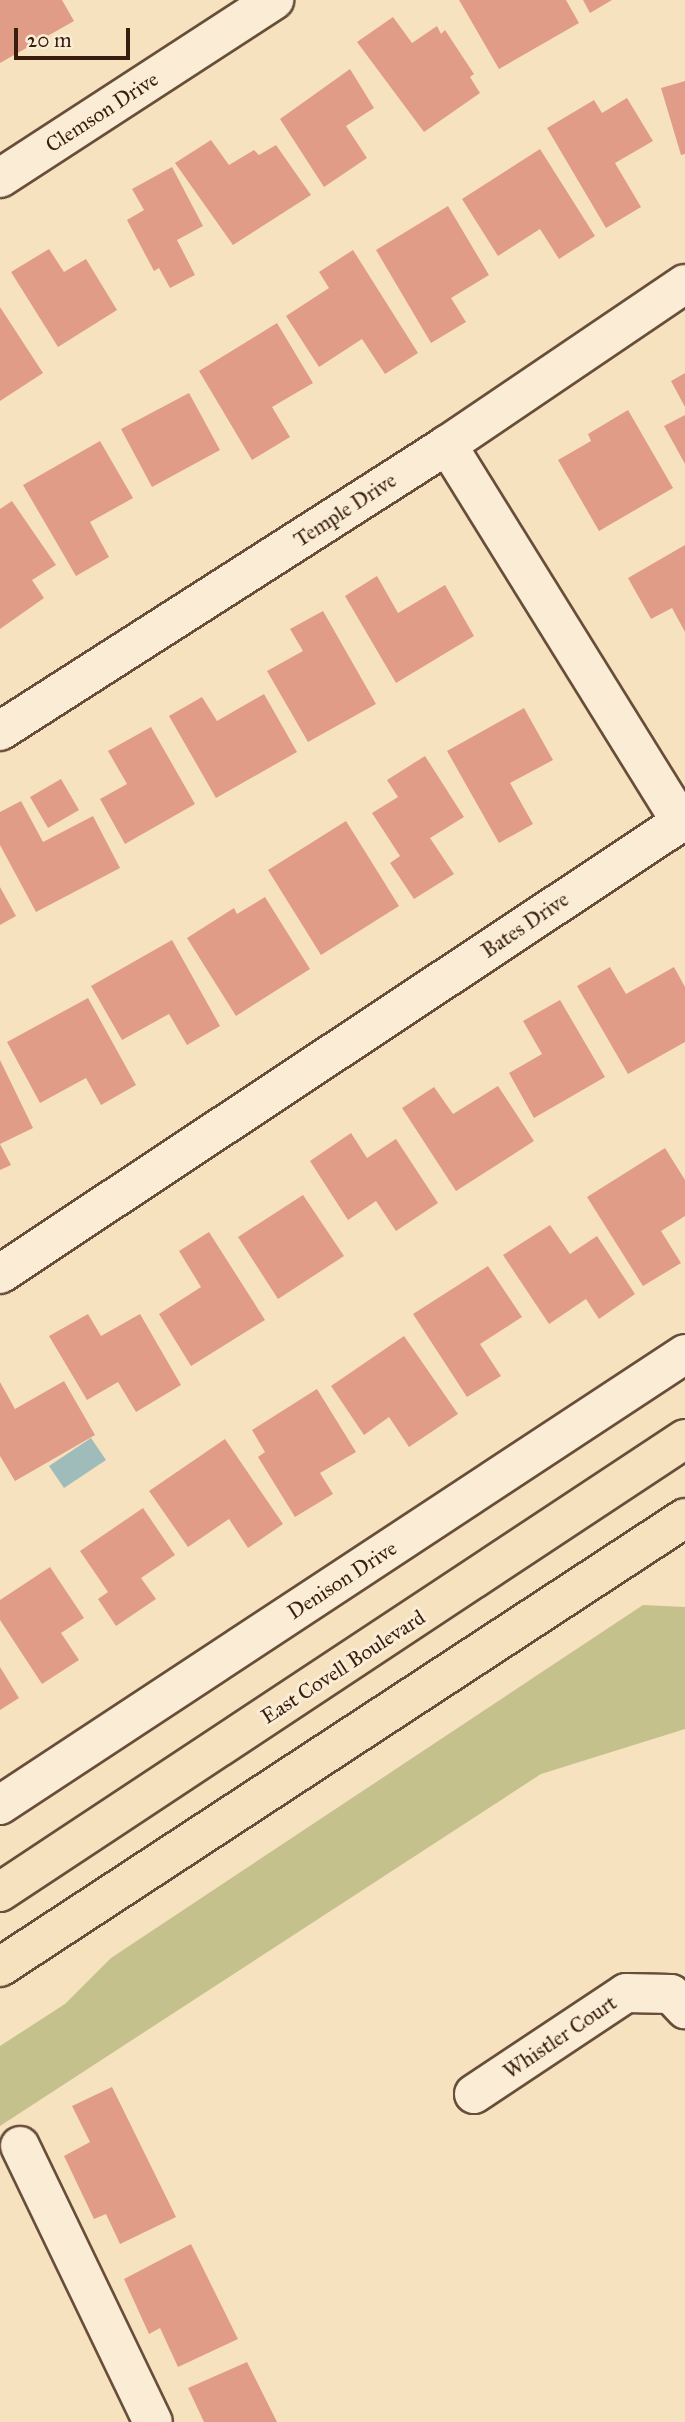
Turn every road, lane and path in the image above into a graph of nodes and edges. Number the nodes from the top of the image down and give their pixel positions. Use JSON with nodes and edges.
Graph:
{"nodes":[{"id":1,"x":274,"y":0,"type":"edge"},
{"id":2,"x":0,"y":178,"type":"edge"},
{"id":3,"x":685,"y":284,"type":"edge"},
{"id":4,"x":447,"y":445,"type":"junction"},
{"id":5,"x":0,"y":731,"type":"edge"},
{"id":6,"x":0,"y":1274,"type":"edge"},
{"id":7,"x":685,"y":1354,"type":"edge"},
{"id":8,"x":685,"y":1438,"type":"edge"},
{"id":9,"x":685,"y":1518,"type":"edge"},
{"id":10,"x":0,"y":1805,"type":"edge"},
{"id":11,"x":0,"y":1892,"type":"edge"},
{"id":12,"x":0,"y":1967,"type":"edge"},
{"id":13,"x":685,"y":2009,"type":"edge"},
{"id":14,"x":474,"y":2094,"type":"dead end"},
{"id":15,"x":20,"y":2146,"type":"dead end"},
{"id":16,"x":153,"y":2422,"type":"edge"}],
"edges":[{"from":1,"to":2,"type":"street","name":"Clemson Drive"},
{"from":3,"to":4,"type":"street","name":"Temple Drive"},
{"from":4,"to":5,"type":"street","name":"Temple Drive"},
{"from":4,"to":6,"type":"street","name":"Bates Drive"},
{"from":7,"to":10,"type":"street","name":"Denison Drive"},
{"from":8,"to":11,"type":"main road","name":"East Covell Boulevard"},
{"from":9,"to":12,"type":"main road"},
{"from":13,"to":14,"type":"street","name":"Whistler Court"},
{"from":15,"to":16,"type":"street"}]}
